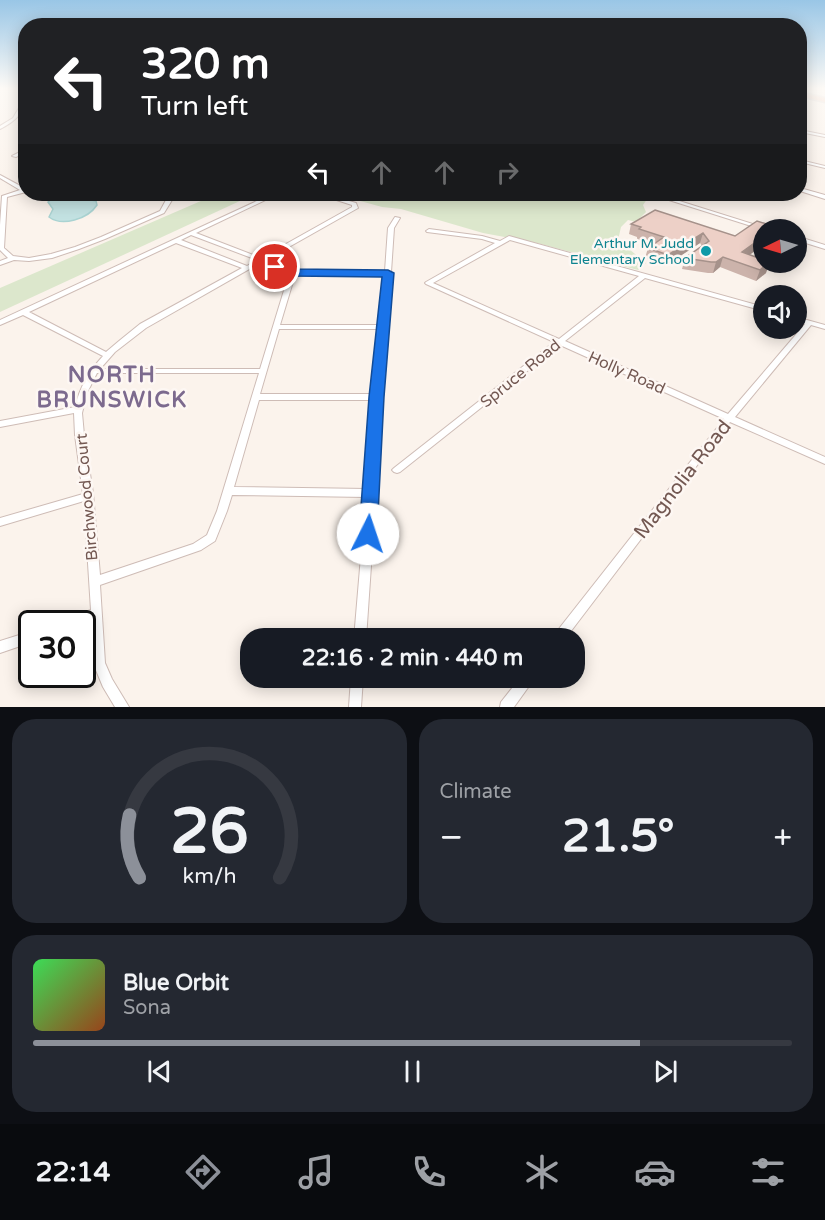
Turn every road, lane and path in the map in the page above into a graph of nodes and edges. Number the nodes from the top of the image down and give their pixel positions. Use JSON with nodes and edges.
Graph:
{"nodes":[{"id":1,"x":807,"y":132,"type":"edge"},
{"id":2,"x":825,"y":136,"type":"edge"},
{"id":3,"x":18,"y":154,"type":"edge"},
{"id":4,"x":14,"y":156,"type":"dead end"},
{"id":5,"x":825,"y":162,"type":"edge"},
{"id":6,"x":807,"y":163,"type":"edge"},
{"id":7,"x":822,"y":166,"type":"edge"},
{"id":8,"x":0,"y":176,"type":"edge"},
{"id":9,"x":18,"y":186,"type":"edge"},
{"id":10,"x":18,"y":192,"type":"edge"},
{"id":11,"x":807,"y":192,"type":"edge"},
{"id":12,"x":3,"y":196,"type":"edge"},
{"id":13,"x":825,"y":197,"type":"edge"},
{"id":14,"x":168,"y":201,"type":"edge"},
{"id":15,"x":260,"y":201,"type":"edge"},
{"id":16,"x":344,"y":201,"type":"edge"},
{"id":17,"x":676,"y":201,"type":"edge"},
{"id":18,"x":2,"y":214,"type":"edge"},
{"id":19,"x":397,"y":218,"type":"dead end"},
{"id":20,"x":753,"y":225,"type":"edge"},
{"id":21,"x":429,"y":231,"type":"dead end"},
{"id":22,"x":190,"y":233,"type":"junction"},
{"id":23,"x":175,"y":240,"type":"junction"},
{"id":24,"x":807,"y":241,"type":"edge"},
{"id":25,"x":500,"y":243,"type":"junction"},
{"id":26,"x":825,"y":247,"type":"edge"},
{"id":27,"x":13,"y":258,"type":"junction"},
{"id":28,"x":260,"y":261,"type":"junction"},
{"id":29,"x":0,"y":263,"type":"edge"},
{"id":30,"x":247,"y":268,"type":"junction"},
{"id":31,"x":292,"y":273,"type":"junction"},
{"id":32,"x":388,"y":273,"type":"junction"},
{"id":33,"x":643,"y":276,"type":"junction"},
{"id":34,"x":753,"y":306,"type":"edge"},
{"id":35,"x":23,"y":312,"type":"junction"},
{"id":36,"x":807,"y":321,"type":"edge"},
{"id":37,"x":810,"y":322,"type":"junction"},
{"id":38,"x":0,"y":323,"type":"edge"},
{"id":39,"x":276,"y":327,"type":"junction"},
{"id":40,"x":383,"y":327,"type":"junction"},
{"id":41,"x":825,"y":327,"type":"edge"},
{"id":42,"x":559,"y":341,"type":"junction"},
{"id":43,"x":106,"y":355,"type":"junction"},
{"id":44,"x":94,"y":371,"type":"junction"},
{"id":45,"x":262,"y":371,"type":"junction"},
{"id":46,"x":255,"y":397,"type":"junction"},
{"id":47,"x":377,"y":397,"type":"junction"},
{"id":48,"x":78,"y":409,"type":"junction"},
{"id":49,"x":729,"y":418,"type":"junction"},
{"id":50,"x":0,"y":424,"type":"edge"},
{"id":51,"x":825,"y":461,"type":"edge"},
{"id":52,"x":397,"y":470,"type":"dead end"},
{"id":53,"x":228,"y":491,"type":"junction"},
{"id":54,"x":371,"y":493,"type":"junction"},
{"id":55,"x":88,"y":496,"type":"junction"},
{"id":56,"x":0,"y":522,"type":"edge"},
{"id":57,"x":94,"y":582,"type":"junction"},
{"id":58,"x":96,"y":610,"type":"edge"},
{"id":59,"x":96,"y":613,"type":"edge"},
{"id":60,"x":361,"y":628,"type":"edge"},
{"id":61,"x":567,"y":628,"type":"edge"},
{"id":62,"x":18,"y":641,"type":"edge"},
{"id":63,"x":0,"y":647,"type":"edge"},
{"id":64,"x":356,"y":688,"type":"edge"},
{"id":65,"x":520,"y":688,"type":"edge"},
{"id":66,"x":121,"y":707,"type":"edge"},
{"id":67,"x":355,"y":707,"type":"edge"},
{"id":68,"x":506,"y":707,"type":"edge"}],
"edges":[{"from":1,"to":2,"type":"street"},
{"from":3,"to":4,"type":"street"},
{"from":5,"to":7,"type":"street"},
{"from":6,"to":7,"type":"street"},
{"from":8,"to":9,"type":"street"},
{"from":10,"to":12,"type":"street"},
{"from":11,"to":13,"type":"street"},
{"from":12,"to":18,"type":"street"},
{"from":14,"to":27,"type":"street"},
{"from":15,"to":22,"type":"street"},
{"from":16,"to":28,"type":"street","name":"Birchwood Court"},
{"from":17,"to":20,"type":"street"},
{"from":18,"to":27,"type":"street"},
{"from":19,"to":32,"type":"street"},
{"from":21,"to":25,"type":"street"},
{"from":22,"to":23,"type":"street"},
{"from":22,"to":28,"type":"street"},
{"from":23,"to":30,"type":"street"},
{"from":23,"to":35,"type":"street"},
{"from":24,"to":26,"type":"street"},
{"from":25,"to":33,"type":"street"},
{"from":25,"to":42,"type":"street","name":"Holly Road"},
{"from":27,"to":29,"type":"street"},
{"from":28,"to":30,"type":"street","name":"Birchwood Court"},
{"from":28,"to":31,"type":"street"},
{"from":30,"to":43,"type":"street","name":"Birchwood Court"},
{"from":31,"to":32,"type":"street"},
{"from":31,"to":39,"type":"street"},
{"from":32,"to":40,"type":"street"},
{"from":33,"to":34,"type":"street"},
{"from":33,"to":42,"type":"street","name":"Spruce Road"},
{"from":35,"to":38,"type":"street"},
{"from":35,"to":43,"type":"street"},
{"from":36,"to":37,"type":"street"},
{"from":37,"to":41,"type":"street"},
{"from":37,"to":49,"type":"street","name":"Magnolia Road"},
{"from":39,"to":40,"type":"street"},
{"from":39,"to":45,"type":"street"},
{"from":40,"to":47,"type":"street"},
{"from":42,"to":49,"type":"street","name":"Holly Road"},
{"from":42,"to":52,"type":"street","name":"Spruce Road"},
{"from":43,"to":44,"type":"street","name":"Birchwood Court"},
{"from":44,"to":45,"type":"street"},
{"from":44,"to":48,"type":"street","name":"Birchwood Court"},
{"from":45,"to":46,"type":"street"},
{"from":46,"to":47,"type":"street"},
{"from":46,"to":53,"type":"street"},
{"from":47,"to":54,"type":"street"},
{"from":48,"to":50,"type":"street"},
{"from":48,"to":55,"type":"street","name":"Birchwood Court"},
{"from":49,"to":51,"type":"street","name":"Holly Road"},
{"from":49,"to":61,"type":"street","name":"Magnolia Road"},
{"from":53,"to":54,"type":"street"},
{"from":53,"to":57,"type":"street"},
{"from":54,"to":60,"type":"street"},
{"from":55,"to":56,"type":"street"},
{"from":55,"to":57,"type":"street","name":"Birchwood Court"},
{"from":57,"to":58,"type":"street","name":"Birchwood Court"},
{"from":59,"to":66,"type":"street","name":"Birchwood Court"},
{"from":62,"to":63,"type":"street"},
{"from":64,"to":67,"type":"street"},
{"from":65,"to":68,"type":"street"}]}
